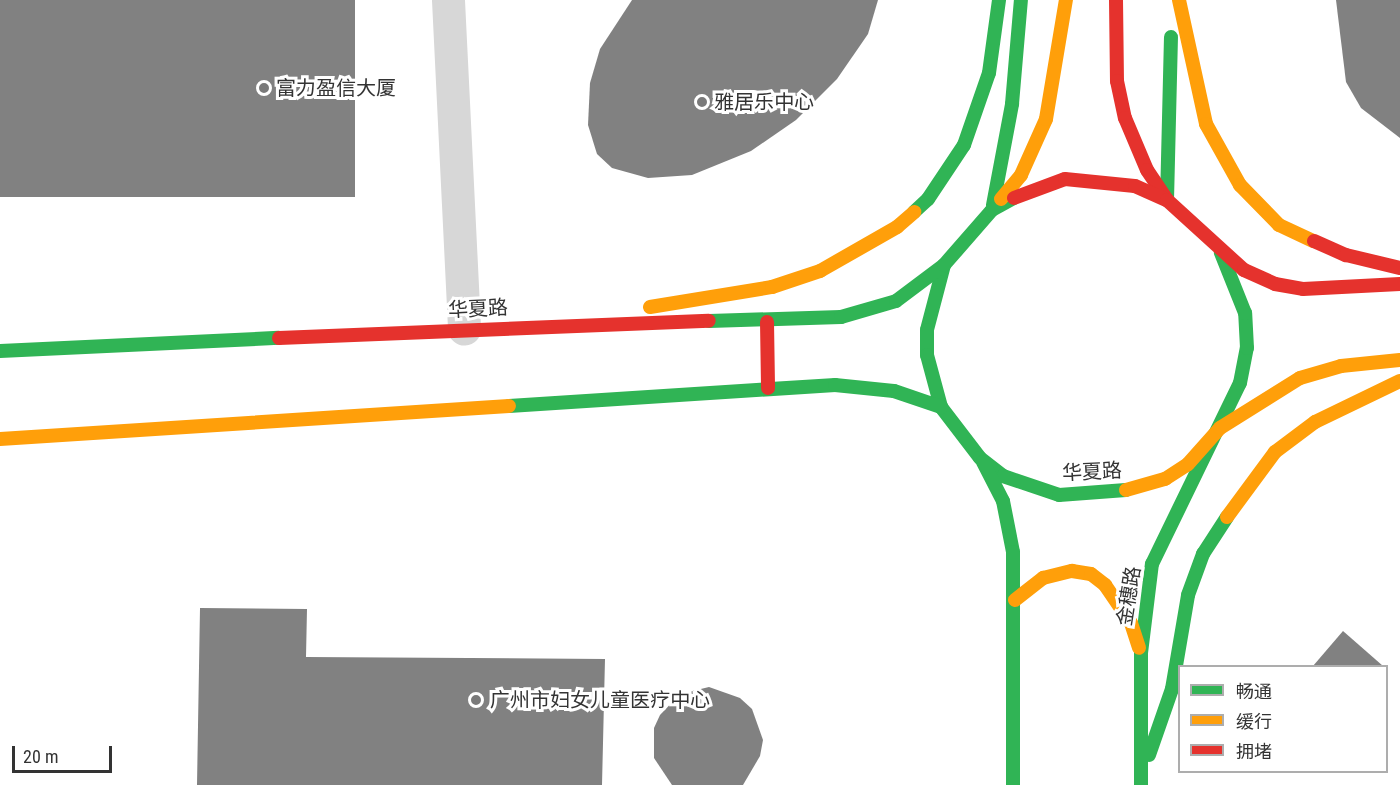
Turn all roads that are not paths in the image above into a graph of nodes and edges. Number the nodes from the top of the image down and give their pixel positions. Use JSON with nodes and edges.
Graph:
{"nodes":[{"id":1,"x":448,"y":0,"type":"edge"},
{"id":2,"x":999,"y":0,"type":"edge"},
{"id":3,"x":1021,"y":0,"type":"edge"},
{"id":4,"x":1066,"y":0,"type":"edge"},
{"id":5,"x":1116,"y":0,"type":"edge"},
{"id":6,"x":1172,"y":0,"type":"edge"},
{"id":7,"x":1179,"y":0,"type":"edge"},
{"id":8,"x":1167,"y":200,"type":"junction"},
{"id":9,"x":992,"y":210,"type":"junction"},
{"id":10,"x":1218,"y":248,"type":"junction"},
{"id":11,"x":944,"y":265,"type":"junction"},
{"id":12,"x":1400,"y":268,"type":"edge"},
{"id":13,"x":1400,"y":284,"type":"edge"},
{"id":14,"x":767,"y":322,"type":"junction"},
{"id":15,"x":522,"y":326,"type":"junction"},
{"id":16,"x":464,"y":329,"type":"junction"},
{"id":17,"x":0,"y":351,"type":"edge"},
{"id":18,"x":1400,"y":360,"type":"edge"},
{"id":19,"x":1400,"y":381,"type":"edge"},
{"id":20,"x":768,"y":388,"type":"junction"},
{"id":21,"x":941,"y":407,"type":"junction"},
{"id":22,"x":1220,"y":428,"type":"junction"},
{"id":23,"x":0,"y":439,"type":"edge"},
{"id":24,"x":980,"y":458,"type":"junction"},
{"id":25,"x":1016,"y":600,"type":"junction"},
{"id":26,"x":1141,"y":653,"type":"junction"},
{"id":27,"x":1141,"y":780,"type":"edge"},
{"id":28,"x":1013,"y":785,"type":"edge"}],
"edges":[{"from":1,"to":16,"type":"street"},
{"from":2,"to":15,"type":"main road"},
{"from":3,"to":9,"type":"main road"},
{"from":4,"to":9,"type":"main road"},
{"from":5,"to":8,"type":"main road"},
{"from":6,"to":8,"type":"main road"},
{"from":7,"to":12,"type":"main road"},
{"from":8,"to":9,"type":"main road","name":"华夏路"},
{"from":8,"to":10,"type":"main road","name":"华夏路"},
{"from":9,"to":11,"type":"main road","name":"华夏路"},
{"from":10,"to":13,"type":"main road","name":"华夏路"},
{"from":10,"to":22,"type":"main road","name":"华夏路"},
{"from":11,"to":14,"type":"main road","name":"华夏路"},
{"from":11,"to":21,"type":"main road","name":"华夏路"},
{"from":14,"to":15,"type":"main road","name":"华夏路"},
{"from":14,"to":20,"type":"main road"},
{"from":15,"to":16,"type":"main road","name":"华夏路"},
{"from":16,"to":17,"type":"main road","name":"华夏路"},
{"from":18,"to":22,"type":"main road","name":"华夏路"},
{"from":19,"to":27,"type":"main road"},
{"from":20,"to":21,"type":"main road"},
{"from":20,"to":23,"type":"main road"},
{"from":21,"to":24,"type":"main road","name":"华夏路"},
{"from":22,"to":24,"type":"main road","name":"华夏路"},
{"from":22,"to":26,"type":"main road","name":"金穗路"},
{"from":24,"to":25,"type":"main road"},
{"from":25,"to":26,"type":"main road"},
{"from":25,"to":28,"type":"main road"},
{"from":26,"to":27,"type":"main road","name":"金穗路"}]}
